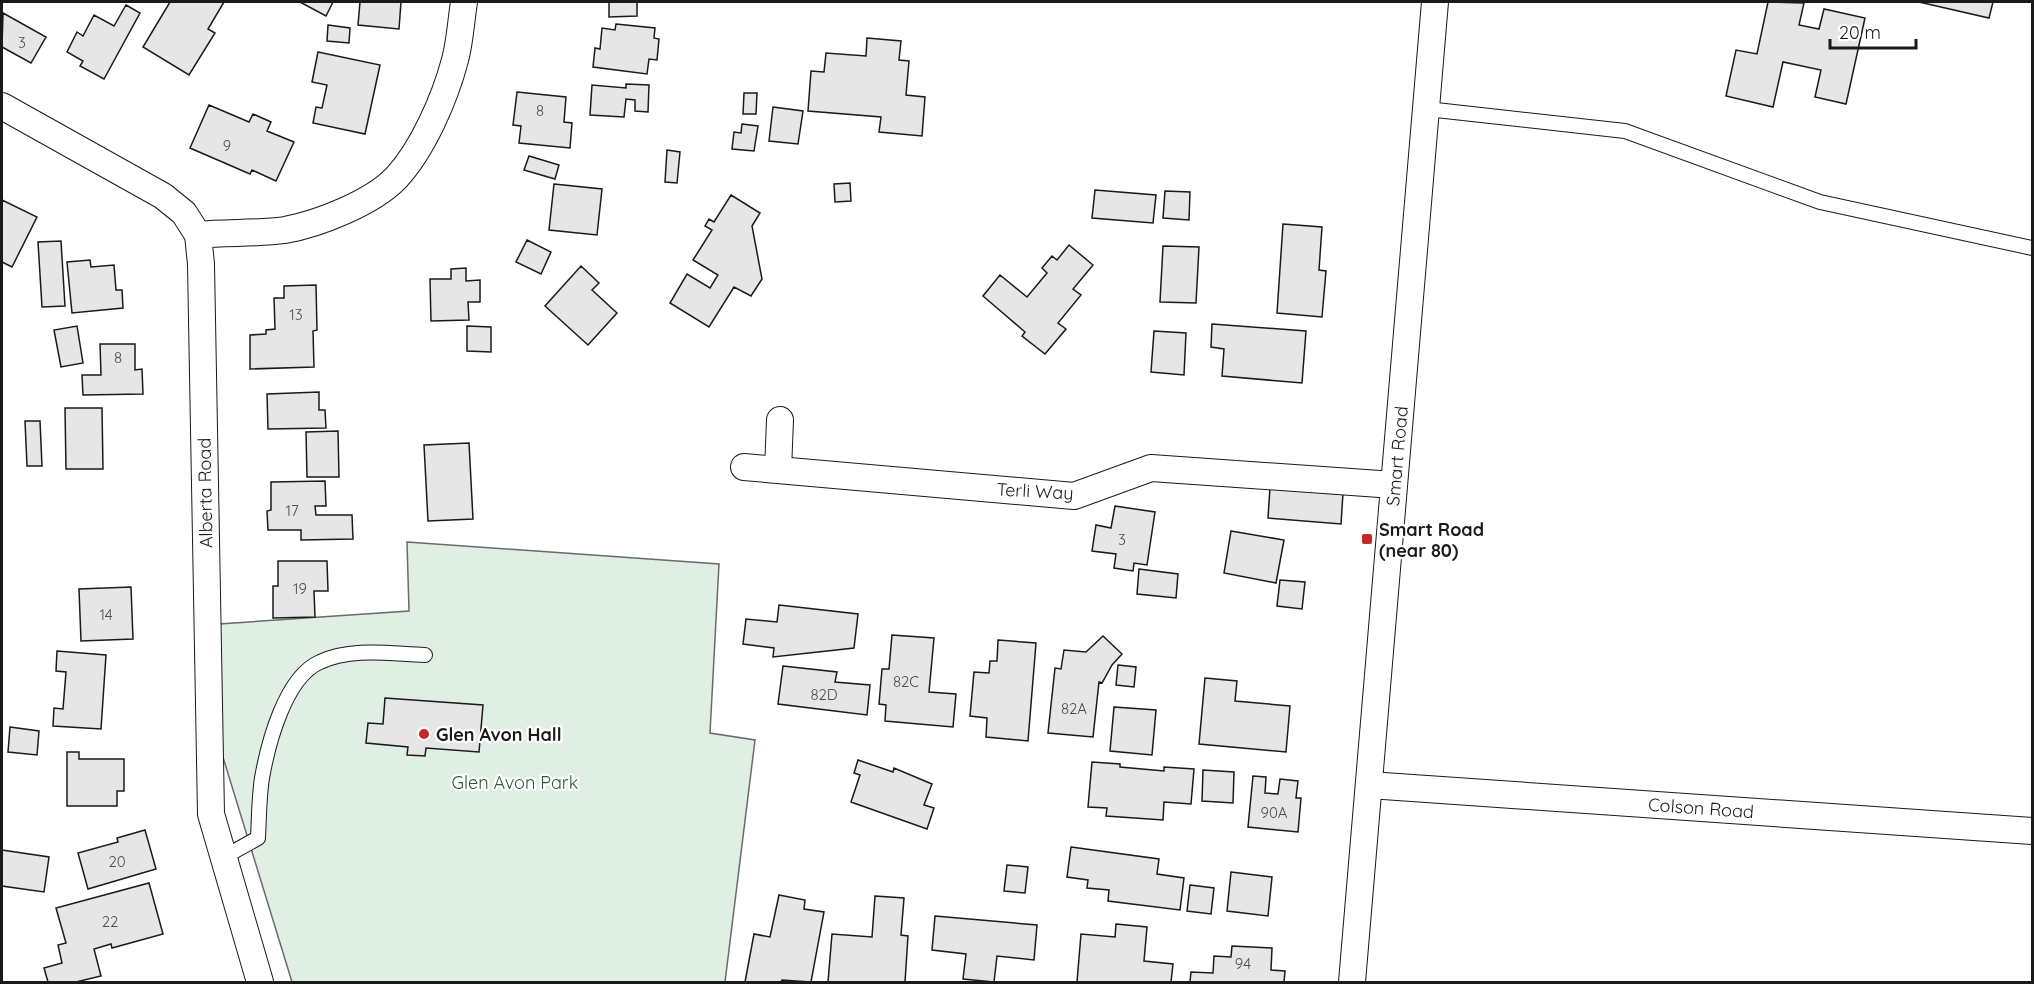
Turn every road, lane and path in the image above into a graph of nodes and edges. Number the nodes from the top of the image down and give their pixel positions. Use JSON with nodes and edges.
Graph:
{"nodes":[{"id":1,"x":464,"y":2,"type":"edge"},
{"id":2,"x":1435,"y":2,"type":"edge"},
{"id":3,"x":2,"y":106,"type":"edge"},
{"id":4,"x":1427,"y":109,"type":"junction"},
{"id":5,"x":198,"y":235,"type":"junction"},
{"id":6,"x":2032,"y":248,"type":"edge"},
{"id":7,"x":780,"y":420,"type":"dead end"},
{"id":8,"x":744,"y":467,"type":"dead end"},
{"id":9,"x":778,"y":470,"type":"junction"},
{"id":10,"x":1394,"y":485,"type":"junction"},
{"id":11,"x":425,"y":655,"type":"dead end"},
{"id":12,"x":1369,"y":785,"type":"junction"},
{"id":13,"x":2032,"y":831,"type":"edge"},
{"id":14,"x":224,"y":858,"type":"junction"},
{"id":15,"x":260,"y":982,"type":"edge"},
{"id":16,"x":1352,"y":982,"type":"edge"}],
"edges":[{"from":1,"to":5,"type":"street"},
{"from":2,"to":4,"type":"street","name":"Smart Road"},
{"from":3,"to":5,"type":"street","name":"Alberta Road"},
{"from":4,"to":6,"type":"lane"},
{"from":4,"to":10,"type":"street","name":"Smart Road"},
{"from":5,"to":14,"type":"street","name":"Alberta Road"},
{"from":7,"to":9,"type":"street"},
{"from":8,"to":9,"type":"street","name":"Terli Way"},
{"from":9,"to":10,"type":"street","name":"Terli Way"},
{"from":10,"to":12,"type":"street","name":"Smart Road"},
{"from":11,"to":14,"type":"lane"},
{"from":12,"to":13,"type":"street","name":"Colson Road"},
{"from":12,"to":16,"type":"street","name":"Smart Road"},
{"from":14,"to":15,"type":"street","name":"Alberta Road"}]}
